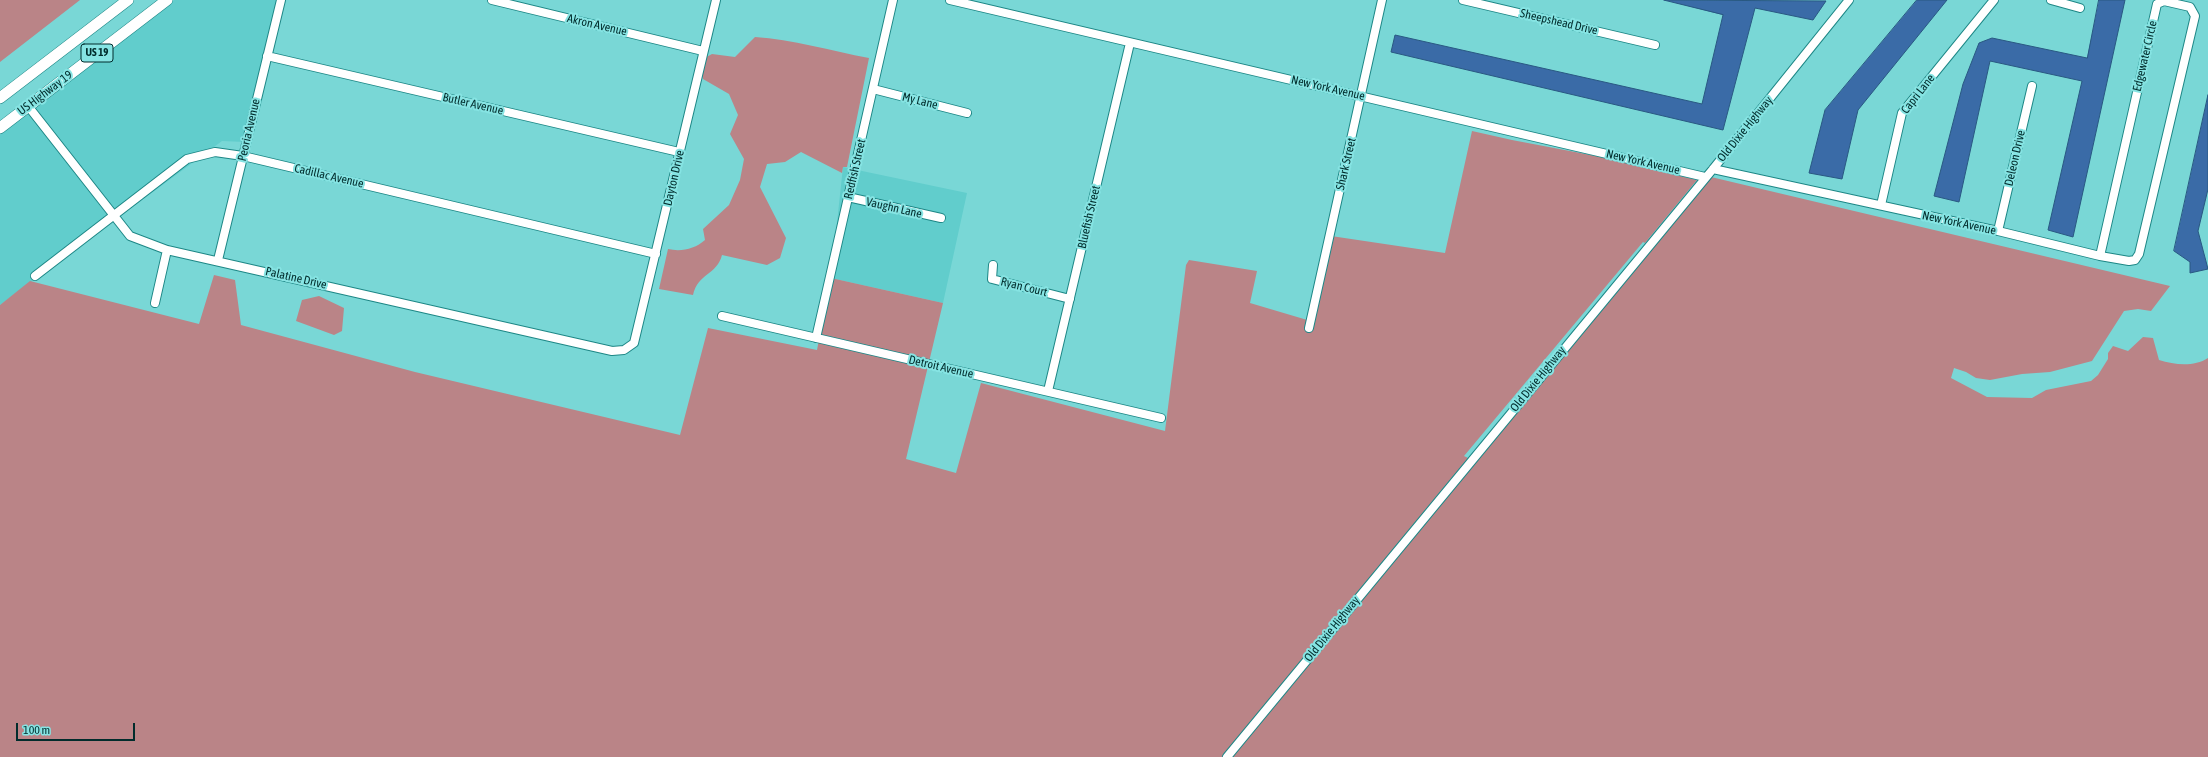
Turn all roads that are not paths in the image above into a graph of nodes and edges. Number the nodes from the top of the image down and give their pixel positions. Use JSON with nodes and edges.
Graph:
{"nodes":[{"id":1,"x":128,"y":0,"type":"edge"},
{"id":2,"x":167,"y":0,"type":"edge"},
{"id":3,"x":281,"y":0,"type":"edge"},
{"id":4,"x":492,"y":0,"type":"edge"},
{"id":5,"x":716,"y":0,"type":"edge"},
{"id":6,"x":893,"y":0,"type":"edge"},
{"id":7,"x":950,"y":0,"type":"edge"},
{"id":8,"x":1382,"y":0,"type":"edge"},
{"id":9,"x":1463,"y":0,"type":"edge"},
{"id":10,"x":1849,"y":0,"type":"edge"},
{"id":11,"x":1994,"y":0,"type":"edge"},
{"id":12,"x":2051,"y":0,"type":"edge"},
{"id":13,"x":2080,"y":8,"type":"dead end"},
{"id":14,"x":1130,"y":42,"type":"junction"},
{"id":15,"x":1655,"y":45,"type":"dead end"},
{"id":16,"x":703,"y":51,"type":"junction"},
{"id":17,"x":267,"y":56,"type":"junction"},
{"id":18,"x":2032,"y":86,"type":"dead end"},
{"id":19,"x":873,"y":89,"type":"junction"},
{"id":20,"x":1361,"y":96,"type":"junction"},
{"id":21,"x":0,"y":98,"type":"edge"},
{"id":22,"x":28,"y":106,"type":"junction"},
{"id":23,"x":967,"y":113,"type":"dead end"},
{"id":24,"x":0,"y":128,"type":"edge"},
{"id":25,"x":679,"y":152,"type":"junction"},
{"id":26,"x":243,"y":156,"type":"junction"},
{"id":27,"x":1713,"y":169,"type":"junction"},
{"id":28,"x":1705,"y":177,"type":"junction"},
{"id":29,"x":848,"y":197,"type":"junction"},
{"id":30,"x":1881,"y":206,"type":"junction"},
{"id":31,"x":112,"y":216,"type":"junction"},
{"id":32,"x":940,"y":218,"type":"dead end"},
{"id":33,"x":1998,"y":231,"type":"junction"},
{"id":34,"x":167,"y":250,"type":"junction"},
{"id":35,"x":656,"y":254,"type":"junction"},
{"id":36,"x":2100,"y":256,"type":"junction"},
{"id":37,"x":218,"y":260,"type":"junction"},
{"id":38,"x":2135,"y":260,"type":"joint"},
{"id":39,"x":993,"y":265,"type":"dead end"},
{"id":40,"x":35,"y":276,"type":"dead end"},
{"id":41,"x":1070,"y":299,"type":"junction"},
{"id":42,"x":155,"y":303,"type":"dead end"},
{"id":43,"x":722,"y":316,"type":"dead end"},
{"id":44,"x":1309,"y":328,"type":"dead end"},
{"id":45,"x":816,"y":338,"type":"junction"},
{"id":46,"x":624,"y":350,"type":"joint"},
{"id":47,"x":1048,"y":391,"type":"junction"},
{"id":48,"x":1161,"y":418,"type":"dead end"},
{"id":49,"x":1227,"y":757,"type":"edge"}],
"edges":[{"from":1,"to":21,"type":"highway","name":"US Highway 19","number":"US 19"},
{"from":2,"to":22,"type":"highway","name":"US Highway 19","number":"US 19"},
{"from":3,"to":17,"type":"street","name":"Peoria Avenue"},
{"from":4,"to":16,"type":"street","name":"Akron Avenue"},
{"from":5,"to":16,"type":"street","name":"Dayton Drive"},
{"from":6,"to":19,"type":"street","name":"Redfish Street"},
{"from":7,"to":14,"type":"street","name":"New York Avenue"},
{"from":8,"to":20,"type":"street","name":"Shark Street"},
{"from":9,"to":15,"type":"street","name":"Sheepshead Drive"},
{"from":10,"to":27,"type":"street","name":"Old Dixie Highway"},
{"from":11,"to":30,"type":"street","name":"Capri Lane"},
{"from":12,"to":13,"type":"street"},
{"from":14,"to":20,"type":"street","name":"New York Avenue"},
{"from":14,"to":41,"type":"street","name":"Bluefish Street"},
{"from":16,"to":25,"type":"street","name":"Dayton Drive"},
{"from":17,"to":25,"type":"street","name":"Butler Avenue"},
{"from":17,"to":26,"type":"street","name":"Peoria Avenue"},
{"from":18,"to":33,"type":"street","name":"Deleon Drive"},
{"from":19,"to":23,"type":"street","name":"My Lane"},
{"from":19,"to":29,"type":"street","name":"Redfish Street"},
{"from":20,"to":28,"type":"street","name":"New York Avenue"},
{"from":20,"to":44,"type":"street","name":"Shark Street"},
{"from":22,"to":24,"type":"highway","name":"US Highway 19","number":"US 19"},
{"from":22,"to":31,"type":"street","name":"Palatine Drive"},
{"from":25,"to":35,"type":"street","name":"Dayton Drive"},
{"from":26,"to":31,"type":"street","name":"Cadillac Avenue"},
{"from":26,"to":35,"type":"street","name":"Cadillac Avenue"},
{"from":26,"to":37,"type":"street","name":"Peoria Avenue"},
{"from":27,"to":28,"type":"street","name":"Old Dixie Highway"},
{"from":27,"to":30,"type":"street","name":"New York Avenue"},
{"from":28,"to":49,"type":"street","name":"Old Dixie Highway"},
{"from":29,"to":32,"type":"street","name":"Vaughn Lane"},
{"from":29,"to":45,"type":"street","name":"Redfish Street"},
{"from":30,"to":33,"type":"street","name":"New York Avenue"},
{"from":31,"to":34,"type":"street","name":"Palatine Drive"},
{"from":31,"to":40,"type":"street","name":"Cadillac Avenue"},
{"from":33,"to":36,"type":"street","name":"New York Avenue"},
{"from":34,"to":37,"type":"street","name":"Palatine Drive"},
{"from":34,"to":42,"type":"street"},
{"from":35,"to":46,"type":"street","name":"Dayton Drive"},
{"from":36,"to":38,"type":"street","name":"New York Avenue"},
{"from":36,"to":38,"type":"street","name":"Edgewater Circle"},
{"from":37,"to":46,"type":"street","name":"Palatine Drive"},
{"from":39,"to":41,"type":"street","name":"Ryan Court"},
{"from":41,"to":47,"type":"street","name":"Bluefish Street"},
{"from":43,"to":45,"type":"street","name":"Detroit Avenue"},
{"from":45,"to":47,"type":"street","name":"Detroit Avenue"},
{"from":47,"to":48,"type":"street","name":"Detroit Avenue"}]}
